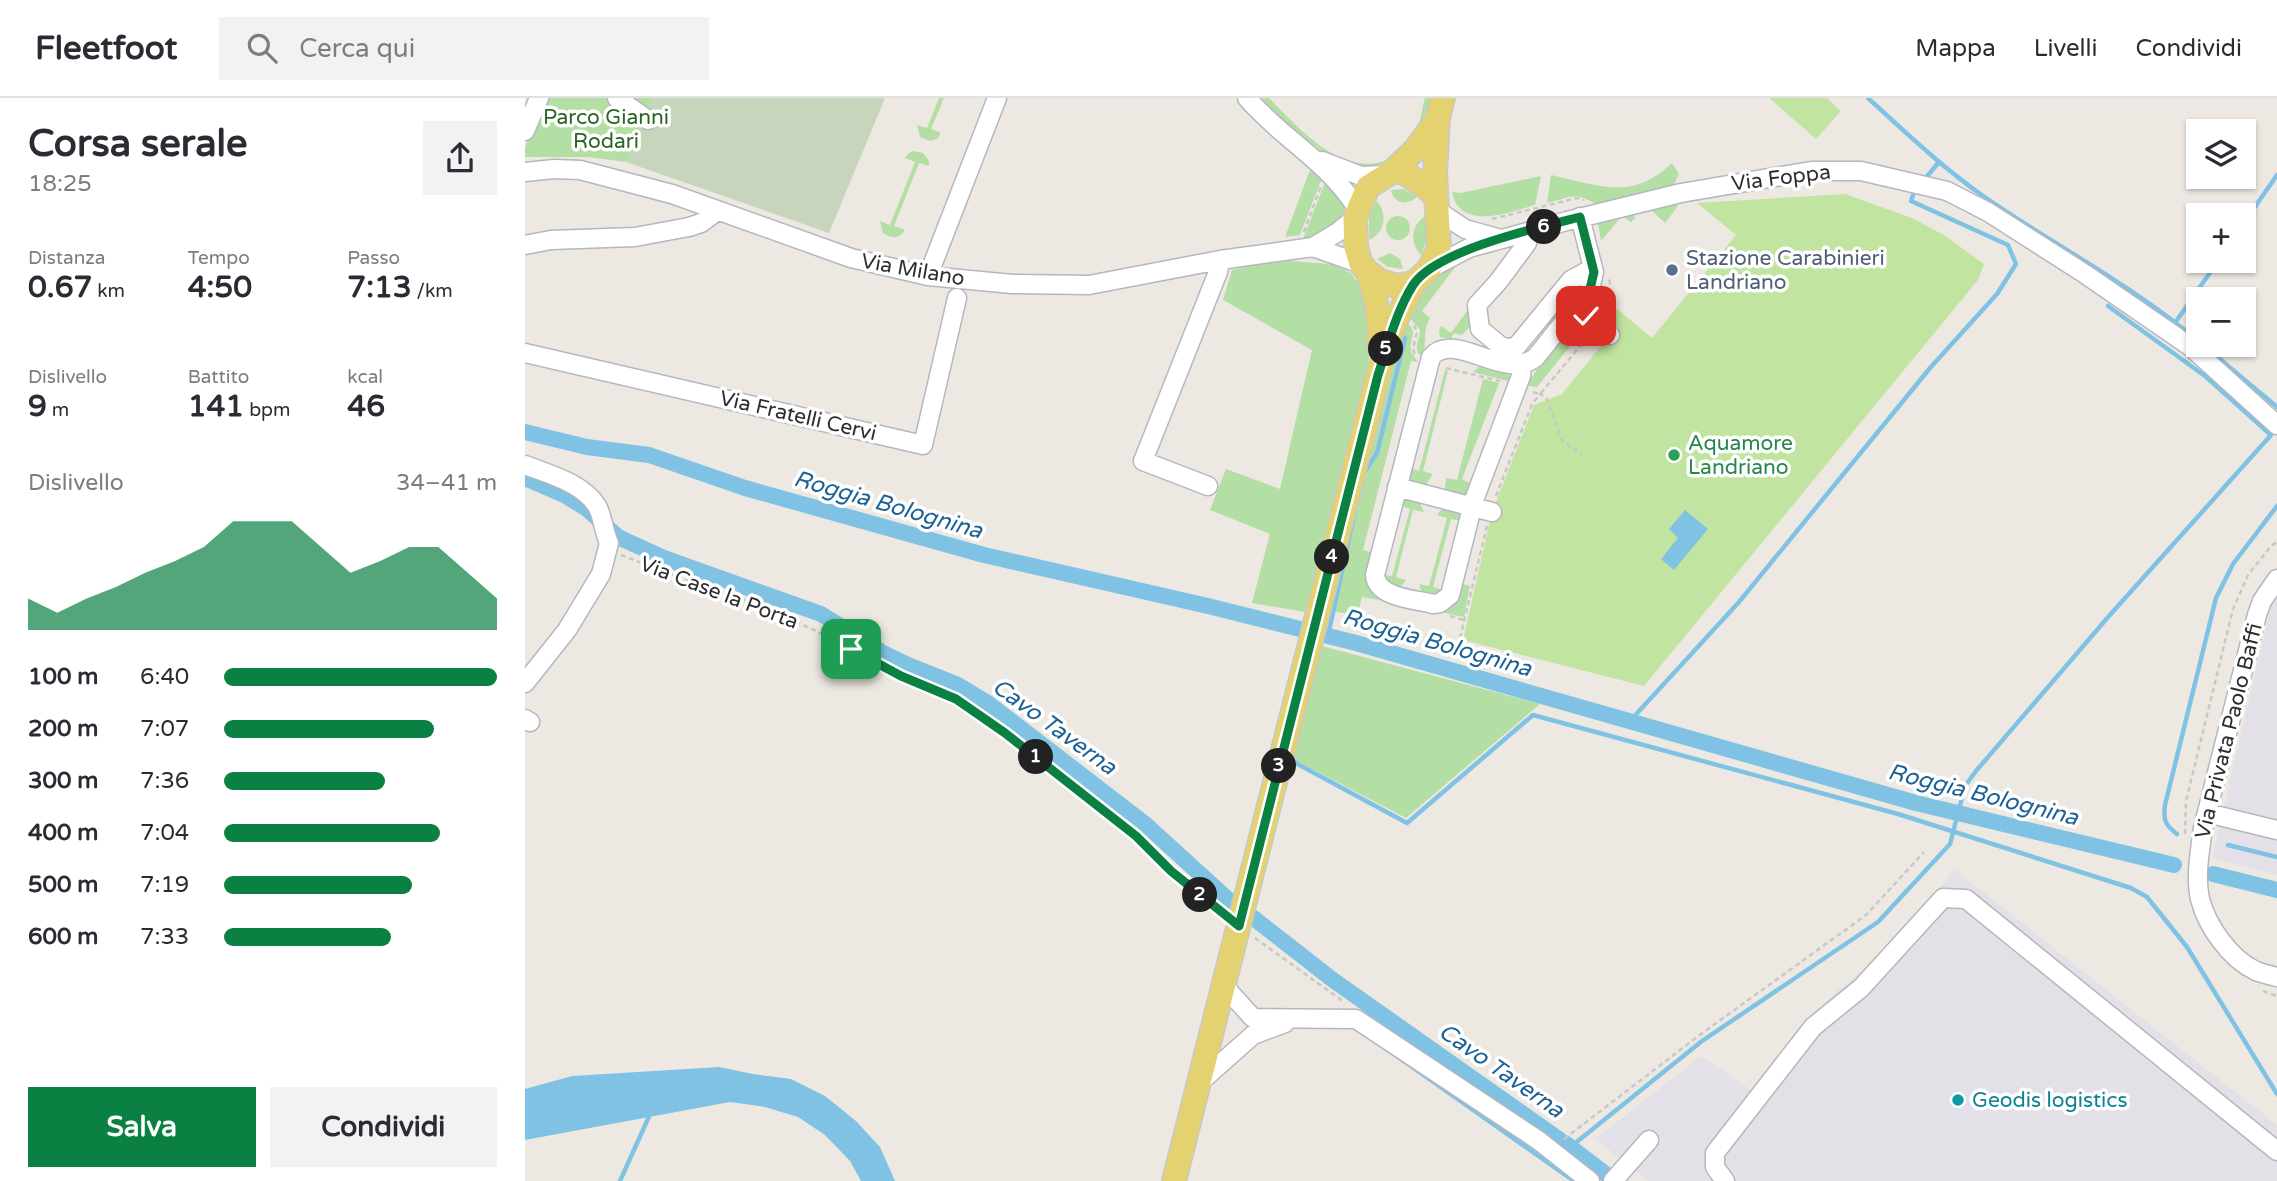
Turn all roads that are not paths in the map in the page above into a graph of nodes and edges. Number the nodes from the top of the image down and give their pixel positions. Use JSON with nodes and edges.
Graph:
{"nodes":[{"id":1,"x":538,"y":98,"type":"edge"},
{"id":2,"x":617,"y":98,"type":"edge"},
{"id":3,"x":997,"y":98,"type":"edge"},
{"id":4,"x":1247,"y":98,"type":"edge"},
{"id":5,"x":1441,"y":108,"type":"edge"},
{"id":6,"x":648,"y":120,"type":"dead end"},
{"id":7,"x":525,"y":131,"type":"edge"},
{"id":8,"x":1321,"y":165,"type":"junction"},
{"id":9,"x":525,"y":172,"type":"edge"},
{"id":10,"x":1388,"y":174,"type":"junction"},
{"id":11,"x":1436,"y":204,"type":"junction"},
{"id":12,"x":717,"y":211,"type":"junction"},
{"id":13,"x":1356,"y":214,"type":"junction"},
{"id":14,"x":1586,"y":216,"type":"junction"},
{"id":15,"x":1501,"y":239,"type":"junction"},
{"id":16,"x":1527,"y":243,"type":"dead end"},
{"id":17,"x":525,"y":245,"type":"edge"},
{"id":18,"x":1305,"y":248,"type":"junction"},
{"id":19,"x":1220,"y":260,"type":"junction"},
{"id":20,"x":1364,"y":268,"type":"junction"},
{"id":21,"x":1600,"y":271,"type":"junction"},
{"id":22,"x":928,"y":276,"type":"junction"},
{"id":23,"x":1422,"y":276,"type":"junction"},
{"id":24,"x":957,"y":298,"type":"dead end"},
{"id":25,"x":1581,"y":312,"type":"junction"},
{"id":26,"x":1610,"y":335,"type":"dead end"},
{"id":27,"x":525,"y":353,"type":"edge"},
{"id":28,"x":1522,"y":365,"type":"junction"},
{"id":29,"x":1378,"y":375,"type":"junction"},
{"id":30,"x":2277,"y":425,"type":"edge"},
{"id":31,"x":525,"y":465,"type":"edge"},
{"id":32,"x":1208,"y":486,"type":"dead end"},
{"id":33,"x":1397,"y":487,"type":"junction"},
{"id":34,"x":1472,"y":507,"type":"junction"},
{"id":35,"x":1492,"y":512,"type":"dead end"},
{"id":36,"x":2276,"y":582,"type":"edge"},
{"id":37,"x":525,"y":682,"type":"edge"},
{"id":38,"x":2207,"y":813,"type":"junction"},
{"id":39,"x":2277,"y":830,"type":"edge"},
{"id":40,"x":2277,"y":977,"type":"edge"},
{"id":41,"x":1224,"y":986,"type":"junction"},
{"id":42,"x":1299,"y":1018,"type":"junction"},
{"id":43,"x":1199,"y":1083,"type":"junction"},
{"id":44,"x":1649,"y":1140,"type":"dead end"},
{"id":45,"x":2277,"y":1152,"type":"edge"},
{"id":46,"x":1174,"y":1181,"type":"edge"},
{"id":47,"x":1590,"y":1181,"type":"edge"},
{"id":48,"x":1613,"y":1181,"type":"edge"},
{"id":49,"x":1725,"y":1181,"type":"edge"}],
"edges":[{"from":1,"to":7,"type":"street"},
{"from":2,"to":6,"type":"street"},
{"from":3,"to":22,"type":"street"},
{"from":4,"to":8,"type":"street"},
{"from":5,"to":10,"type":"main road"},
{"from":5,"to":11,"type":"main road"},
{"from":8,"to":10,"type":"street"},
{"from":8,"to":13,"type":"street"},
{"from":9,"to":12,"type":"street","name":"Via Milano"},
{"from":10,"to":11,"type":"main road"},
{"from":10,"to":13,"type":"main road"},
{"from":11,"to":15,"type":"street"},
{"from":11,"to":23,"type":"main road"},
{"from":12,"to":17,"type":"street"},
{"from":12,"to":22,"type":"street","name":"Via Milano"},
{"from":13,"to":18,"type":"street","name":"Via Milano"},
{"from":13,"to":20,"type":"main road"},
{"from":14,"to":15,"type":"street","name":"Via Foppa"},
{"from":14,"to":21,"type":"street"},
{"from":14,"to":30,"type":"street","name":"Via Foppa"},
{"from":15,"to":23,"type":"street","name":"Via Foppa"},
{"from":16,"to":21,"type":"street"},
{"from":18,"to":19,"type":"street","name":"Via Milano"},
{"from":18,"to":20,"type":"street","name":"Via Milano"},
{"from":19,"to":22,"type":"street","name":"Via Milano"},
{"from":19,"to":32,"type":"street"},
{"from":20,"to":23,"type":"main road"},
{"from":20,"to":29,"type":"main road"},
{"from":21,"to":25,"type":"street"},
{"from":23,"to":29,"type":"main road"},
{"from":24,"to":27,"type":"street","name":"Via Fratelli Cervi"},
{"from":25,"to":26,"type":"street"},
{"from":25,"to":28,"type":"street"},
{"from":28,"to":33,"type":"street"},
{"from":28,"to":34,"type":"street"},
{"from":29,"to":41,"type":"main road"},
{"from":31,"to":37,"type":"street"},
{"from":33,"to":34,"type":"street"},
{"from":33,"to":34,"type":"street"},
{"from":34,"to":35,"type":"street"},
{"from":36,"to":38,"type":"street","name":"Via Privata Paolo Baffi"},
{"from":38,"to":39,"type":"street"},
{"from":38,"to":40,"type":"street","name":"Via Privata Paolo Baffi"},
{"from":41,"to":42,"type":"street"},
{"from":41,"to":43,"type":"main road"},
{"from":42,"to":43,"type":"street"},
{"from":42,"to":47,"type":"street"},
{"from":43,"to":46,"type":"main road"},
{"from":44,"to":48,"type":"street"},
{"from":45,"to":49,"type":"street"}]}
